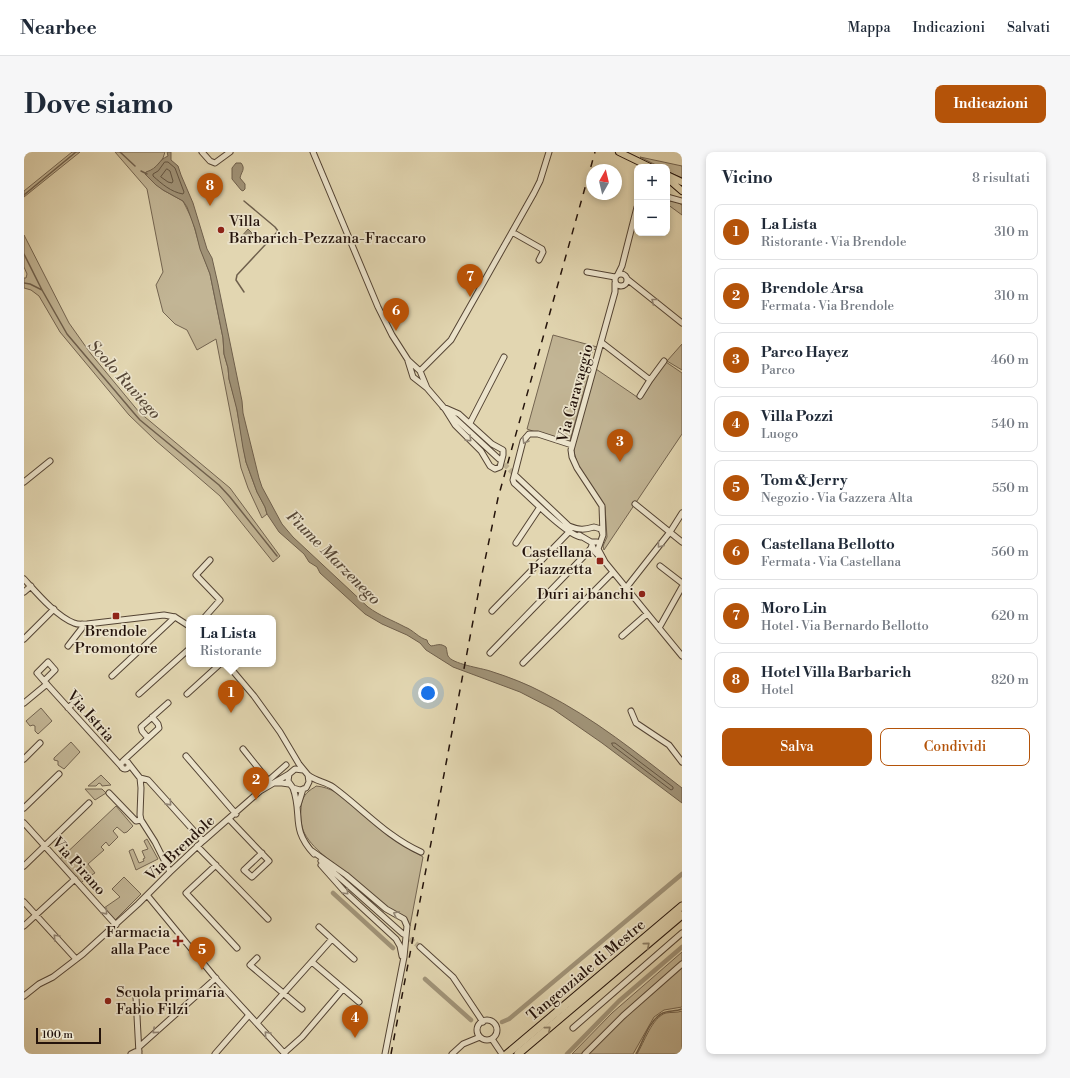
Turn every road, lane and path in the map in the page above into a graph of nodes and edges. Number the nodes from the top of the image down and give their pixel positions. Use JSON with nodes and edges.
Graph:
{"nodes":[{"id":1,"x":202,"y":152,"type":"edge"},
{"id":2,"x":230,"y":152,"type":"edge"},
{"id":3,"x":313,"y":152,"type":"edge"},
{"id":4,"x":550,"y":152,"type":"edge"},
{"id":5,"x":619,"y":152,"type":"edge"},
{"id":6,"x":644,"y":164,"type":"edge"},
{"id":7,"x":670,"y":176,"type":"edge"},
{"id":8,"x":670,"y":180,"type":"edge"},
{"id":9,"x":682,"y":182,"type":"edge"},
{"id":10,"x":682,"y":190,"type":"edge"},
{"id":11,"x":670,"y":198,"type":"edge"},
{"id":12,"x":682,"y":201,"type":"edge"},
{"id":13,"x":634,"y":223,"type":"edge"},
{"id":14,"x":512,"y":232,"type":"junction"},
{"id":15,"x":539,"y":260,"type":"dead end"},
{"id":16,"x":587,"y":272,"type":"dead end"},
{"id":17,"x":619,"y":275,"type":"junction"},
{"id":18,"x":627,"y":279,"type":"junction"},
{"id":19,"x":615,"y":283,"type":"junction"},
{"id":20,"x":620,"y":287,"type":"junction"},
{"id":21,"x":614,"y":292,"type":"junction"},
{"id":22,"x":682,"y":323,"type":"edge"},
{"id":23,"x":601,"y":342,"type":"junction"},
{"id":24,"x":504,"y":357,"type":"dead end"},
{"id":25,"x":408,"y":360,"type":"junction"},
{"id":26,"x":664,"y":361,"type":"dead end"},
{"id":27,"x":419,"y":372,"type":"junction"},
{"id":28,"x":413,"y":376,"type":"junction"},
{"id":29,"x":650,"y":380,"type":"junction"},
{"id":30,"x":427,"y":388,"type":"junction"},
{"id":31,"x":640,"y":396,"type":"dead end"},
{"id":32,"x":444,"y":408,"type":"junction"},
{"id":33,"x":470,"y":423,"type":"junction"},
{"id":34,"x":572,"y":445,"type":"junction"},
{"id":35,"x":499,"y":459,"type":"tunnel mouth"},
{"id":36,"x":50,"y":461,"type":"dead end"},
{"id":37,"x":515,"y":475,"type":"tunnel mouth"},
{"id":38,"x":24,"y":482,"type":"edge"},
{"id":39,"x":635,"y":504,"type":"dead end"},
{"id":40,"x":540,"y":507,"type":"junction"},
{"id":41,"x":682,"y":513,"type":"edge"},
{"id":42,"x":602,"y":516,"type":"junction"},
{"id":43,"x":569,"y":528,"type":"junction"},
{"id":44,"x":590,"y":528,"type":"junction"},
{"id":45,"x":670,"y":532,"type":"junction"},
{"id":46,"x":602,"y":537,"type":"junction"},
{"id":47,"x":590,"y":542,"type":"junction"},
{"id":48,"x":682,"y":542,"type":"edge"},
{"id":49,"x":516,"y":543,"type":"dead end"},
{"id":50,"x":585,"y":555,"type":"junction"},
{"id":51,"x":598,"y":556,"type":"junction"},
{"id":52,"x":210,"y":560,"type":"dead end"},
{"id":53,"x":605,"y":562,"type":"junction"},
{"id":54,"x":660,"y":566,"type":"dead end"},
{"id":55,"x":613,"y":572,"type":"junction"},
{"id":56,"x":24,"y":579,"type":"edge"},
{"id":57,"x":682,"y":583,"type":"edge"},
{"id":58,"x":31,"y":586,"type":"junction"},
{"id":59,"x":682,"y":587,"type":"edge"},
{"id":60,"x":626,"y":588,"type":"junction"},
{"id":61,"x":24,"y":592,"type":"edge"},
{"id":62,"x":54,"y":609,"type":"junction"},
{"id":63,"x":492,"y":611,"type":"dead end"},
{"id":64,"x":647,"y":614,"type":"junction"},
{"id":65,"x":207,"y":615,"type":"edge"},
{"id":66,"x":175,"y":617,"type":"junction"},
{"id":67,"x":82,"y":624,"type":"junction"},
{"id":68,"x":186,"y":624,"type":"edge"},
{"id":69,"x":659,"y":628,"type":"junction"},
{"id":70,"x":622,"y":636,"type":"dead end"},
{"id":71,"x":24,"y":639,"type":"edge"},
{"id":72,"x":682,"y":645,"type":"edge"},
{"id":73,"x":68,"y":646,"type":"dead end"},
{"id":74,"x":186,"y":652,"type":"edge"},
{"id":75,"x":490,"y":653,"type":"dead end"},
{"id":76,"x":680,"y":654,"type":"edge"},
{"id":77,"x":523,"y":663,"type":"dead end"},
{"id":78,"x":217,"y":667,"type":"edge"},
{"id":79,"x":229,"y":667,"type":"edge"},
{"id":80,"x":112,"y":676,"type":"dead end"},
{"id":81,"x":139,"y":694,"type":"dead end"},
{"id":82,"x":187,"y":694,"type":"dead end"},
{"id":83,"x":79,"y":698,"type":"dead end"},
{"id":84,"x":24,"y":703,"type":"edge"},
{"id":85,"x":168,"y":703,"type":"dead end"},
{"id":86,"x":68,"y":708,"type":"junction"},
{"id":87,"x":631,"y":711,"type":"dead end"},
{"id":88,"x":152,"y":717,"type":"junction"},
{"id":89,"x":148,"y":738,"type":"junction"},
{"id":90,"x":40,"y":743,"type":"dead end"},
{"id":91,"x":243,"y":749,"type":"dead end"},
{"id":92,"x":292,"y":752,"type":"junction"},
{"id":93,"x":186,"y":756,"type":"dead end"},
{"id":94,"x":24,"y":759,"type":"edge"},
{"id":95,"x":682,"y":762,"type":"edge"},
{"id":96,"x":122,"y":764,"type":"junction"},
{"id":97,"x":286,"y":765,"type":"dead end"},
{"id":98,"x":303,"y":770,"type":"junction"},
{"id":99,"x":290,"y":773,"type":"junction"},
{"id":100,"x":59,"y":774,"type":"dead end"},
{"id":101,"x":308,"y":775,"type":"junction"},
{"id":102,"x":140,"y":778,"type":"junction"},
{"id":103,"x":321,"y":782,"type":"junction"},
{"id":104,"x":271,"y":783,"type":"junction"},
{"id":105,"x":291,"y":786,"type":"junction"},
{"id":106,"x":305,"y":787,"type":"junction"},
{"id":107,"x":109,"y":793,"type":"dead end"},
{"id":108,"x":88,"y":804,"type":"dead end"},
{"id":109,"x":24,"y":808,"type":"edge"},
{"id":110,"x":297,"y":808,"type":"junction"},
{"id":111,"x":236,"y":814,"type":"junction"},
{"id":112,"x":229,"y":819,"type":"junction"},
{"id":113,"x":141,"y":820,"type":"junction"},
{"id":114,"x":24,"y":823,"type":"edge"},
{"id":115,"x":203,"y":841,"type":"junction"},
{"id":116,"x":45,"y":846,"type":"junction"},
{"id":117,"x":197,"y":846,"type":"junction"},
{"id":118,"x":312,"y":851,"type":"junction"},
{"id":119,"x":421,"y":852,"type":"dead end"},
{"id":120,"x":262,"y":854,"type":"junction"},
{"id":121,"x":216,"y":865,"type":"junction"},
{"id":122,"x":24,"y":866,"type":"edge"},
{"id":123,"x":170,"y":872,"type":"junction"},
{"id":124,"x":75,"y":879,"type":"junction"},
{"id":125,"x":148,"y":895,"type":"junction"},
{"id":126,"x":24,"y":902,"type":"edge"},
{"id":127,"x":682,"y":906,"type":"edge"},
{"id":128,"x":36,"y":915,"type":"junction"},
{"id":129,"x":682,"y":915,"type":"edge"},
{"id":130,"x":268,"y":919,"type":"dead end"},
{"id":131,"x":116,"y":925,"type":"junction"},
{"id":132,"x":24,"y":926,"type":"edge"},
{"id":133,"x":319,"y":927,"type":"dead end"},
{"id":134,"x":682,"y":933,"type":"edge"},
{"id":135,"x":403,"y":934,"type":"tunnel mouth"},
{"id":136,"x":332,"y":939,"type":"junction"},
{"id":137,"x":237,"y":948,"type":"dead end"},
{"id":138,"x":420,"y":948,"type":"tunnel mouth"},
{"id":139,"x":257,"y":958,"type":"dead end"},
{"id":140,"x":76,"y":959,"type":"junction"},
{"id":141,"x":354,"y":959,"type":"dead end"},
{"id":142,"x":403,"y":961,"type":"junction"},
{"id":143,"x":312,"y":962,"type":"junction"},
{"id":144,"x":682,"y":964,"type":"edge"},
{"id":145,"x":216,"y":978,"type":"junction"},
{"id":146,"x":343,"y":989,"type":"junction"},
{"id":147,"x":284,"y":994,"type":"junction"},
{"id":148,"x":24,"y":996,"type":"edge"},
{"id":149,"x":136,"y":996,"type":"dead end"},
{"id":150,"x":359,"y":1002,"type":"dead end"},
{"id":151,"x":302,"y":1009,"type":"dead end"},
{"id":152,"x":250,"y":1015,"type":"junction"},
{"id":153,"x":483,"y":1022,"type":"junction"},
{"id":154,"x":257,"y":1023,"type":"junction"},
{"id":155,"x":573,"y":1028,"type":"dead end"},
{"id":156,"x":480,"y":1037,"type":"junction"},
{"id":157,"x":492,"y":1039,"type":"junction"},
{"id":158,"x":139,"y":1051,"type":"edge"},
{"id":159,"x":508,"y":1053,"type":"edge"},
{"id":160,"x":131,"y":1054,"type":"edge"},
{"id":161,"x":215,"y":1054,"type":"edge"},
{"id":162,"x":285,"y":1054,"type":"edge"},
{"id":163,"x":386,"y":1054,"type":"edge"},
{"id":164,"x":452,"y":1054,"type":"edge"},
{"id":165,"x":502,"y":1054,"type":"edge"},
{"id":166,"x":518,"y":1054,"type":"edge"},
{"id":167,"x":585,"y":1054,"type":"edge"}],
"edges":[{"from":1,"to":2,"type":"street"},
{"from":3,"to":25,"type":"street"},
{"from":4,"to":14,"type":"street"},
{"from":5,"to":6,"type":"main road"},
{"from":7,"to":9,"type":"main road"},
{"from":8,"to":10,"type":"main road"},
{"from":11,"to":12,"type":"street"},
{"from":13,"to":17,"type":"street","name":"Via Caravaggio"},
{"from":14,"to":15,"type":"street"},
{"from":14,"to":27,"type":"street"},
{"from":16,"to":17,"type":"street"},
{"from":17,"to":18,"type":"street","name":"Via Caravaggio"},
{"from":17,"to":19,"type":"street","name":"Via Caravaggio"},
{"from":18,"to":20,"type":"street"},
{"from":22,"to":18,"type":"street","name":"Via Caravaggio","one_way":true},
{"from":19,"to":20,"type":"street"},
{"from":19,"to":21,"type":"street","name":"Via Caravaggio"},
{"from":20,"to":21,"type":"street"},
{"from":21,"to":23,"type":"street","name":"Via Caravaggio"},
{"from":23,"to":29,"type":"street"},
{"from":23,"to":34,"type":"street","name":"Via Caravaggio"},
{"from":24,"to":33,"type":"street"},
{"from":25,"to":27,"type":"street"},
{"from":25,"to":28,"type":"street"},
{"from":26,"to":29,"type":"street"},
{"from":27,"to":28,"type":"street"},
{"from":27,"to":28,"type":"street"},
{"from":27,"to":30,"type":"street"},
{"from":28,"to":30,"type":"street"},
{"from":29,"to":31,"type":"street"},
{"from":30,"to":32,"type":"street"},
{"from":32,"to":33,"type":"street"},
{"from":32,"to":33,"type":"street","one_way":true},
{"from":32,"to":35,"type":"street"},
{"from":34,"to":40,"type":"street","one_way":true},
{"from":34,"to":42,"type":"street","name":"Via Caravaggio"},
{"from":36,"to":38,"type":"street"},
{"from":37,"to":43,"type":"street"},
{"from":39,"to":45,"type":"street"},
{"from":40,"to":43,"type":"street"},
{"from":40,"to":49,"type":"street"},
{"from":41,"to":45,"type":"street"},
{"from":42,"to":44,"type":"street"},
{"from":42,"to":46,"type":"street","name":"Via Caravaggio"},
{"from":43,"to":44,"type":"street"},
{"from":43,"to":47,"type":"street"},
{"from":43,"to":63,"type":"street"},
{"from":44,"to":46,"type":"street"},
{"from":44,"to":47,"type":"street"},
{"from":45,"to":48,"type":"street"},
{"from":45,"to":60,"type":"street","one_way":true},
{"from":46,"to":47,"type":"street"},
{"from":46,"to":53,"type":"street","name":"Via Caravaggio"},
{"from":47,"to":50,"type":"street"},
{"from":47,"to":51,"type":"street"},
{"from":50,"to":51,"type":"street"},
{"from":50,"to":75,"type":"street"},
{"from":51,"to":53,"type":"street"},
{"from":52,"to":65,"type":"street"},
{"from":53,"to":55,"type":"street"},
{"from":54,"to":57,"type":"street"},
{"from":55,"to":60,"type":"street"},
{"from":55,"to":77,"type":"street"},
{"from":56,"to":58,"type":"street"},
{"from":58,"to":61,"type":"street"},
{"from":58,"to":62,"type":"street"},
{"from":59,"to":69,"type":"street"},
{"from":60,"to":64,"type":"street"},
{"from":62,"to":67,"type":"street"},
{"from":62,"to":71,"type":"street"},
{"from":64,"to":69,"type":"street"},
{"from":64,"to":70,"type":"street"},
{"from":66,"to":67,"type":"street"},
{"from":66,"to":68,"type":"street"},
{"from":66,"to":80,"type":"street"},
{"from":67,"to":73,"type":"street"},
{"from":69,"to":76,"type":"street"},
{"from":72,"to":76,"type":"street"},
{"from":74,"to":81,"type":"street"},
{"from":78,"to":82,"type":"street"},
{"from":79,"to":92,"type":"street"},
{"from":83,"to":86,"type":"street"},
{"from":84,"to":86,"type":"street","name":"Via Istria"},
{"from":85,"to":88,"type":"street"},
{"from":86,"to":96,"type":"street","name":"Via Istria"},
{"from":87,"to":95,"type":"street"},
{"from":88,"to":89,"type":"street"},
{"from":88,"to":89,"type":"street"},
{"from":89,"to":96,"type":"street"},
{"from":90,"to":94,"type":"street"},
{"from":91,"to":104,"type":"street"},
{"from":92,"to":98,"type":"street"},
{"from":92,"to":99,"type":"street"},
{"from":93,"to":111,"type":"street"},
{"from":96,"to":102,"type":"street"},
{"from":97,"to":104,"type":"street"},
{"from":98,"to":99,"type":"street"},
{"from":98,"to":101,"type":"street"},
{"from":99,"to":104,"type":"street","name":"Via Brendole"},
{"from":99,"to":105,"type":"street"},
{"from":100,"to":109,"type":"street"},
{"from":101,"to":103,"type":"street"},
{"from":101,"to":106,"type":"street"},
{"from":102,"to":113,"type":"street"},
{"from":102,"to":115,"type":"street","one_way":true},
{"from":103,"to":106,"type":"street"},
{"from":103,"to":119,"type":"street"},
{"from":104,"to":105,"type":"street"},
{"from":104,"to":111,"type":"street","name":"Via Brendole"},
{"from":105,"to":106,"type":"street"},
{"from":105,"to":110,"type":"street"},
{"from":106,"to":110,"type":"street"},
{"from":107,"to":113,"type":"street"},
{"from":108,"to":116,"type":"street"},
{"from":110,"to":118,"type":"street"},
{"from":111,"to":112,"type":"street","name":"Via Brendole"},
{"from":112,"to":115,"type":"street","name":"Via Brendole"},
{"from":112,"to":120,"type":"street","name":"Via Brendole"},
{"from":113,"to":123,"type":"street"},
{"from":114,"to":116,"type":"street","name":"Via Pirano"},
{"from":115,"to":117,"type":"street","name":"Via Brendole"},
{"from":116,"to":122,"type":"street"},
{"from":116,"to":124,"type":"street","name":"Via Pirano"},
{"from":117,"to":121,"type":"street"},
{"from":117,"to":123,"type":"street","name":"Via Brendole"},
{"from":118,"to":135,"type":"street"},
{"from":118,"to":142,"type":"street","one_way":true},
{"from":142,"to":118,"type":"street","one_way":true},
{"from":120,"to":120,"type":"street"},
{"from":121,"to":130,"type":"street"},
{"from":121,"to":137,"type":"street"},
{"from":123,"to":125,"type":"street","name":"Via Brendole"},
{"from":124,"to":128,"type":"street"},
{"from":124,"to":131,"type":"street","name":"Via Pirano","one_way":true},
{"from":125,"to":131,"type":"street","name":"Via Brendole"},
{"from":125,"to":145,"type":"street"},
{"from":126,"to":128,"type":"street"},
{"from":127,"to":159,"type":"highway","name":"Tangenziale di Mestre"},
{"from":128,"to":132,"type":"street"},
{"from":140,"to":128,"type":"street","one_way":true},
{"from":166,"to":129,"type":"highway","name":"Tangenziale di Mestre","one_way":true},
{"from":131,"to":140,"type":"street","name":"Via Brendole"},
{"from":133,"to":136,"type":"street"},
{"from":134,"to":155,"type":"street"},
{"from":136,"to":141,"type":"street"},
{"from":136,"to":143,"type":"street"},
{"from":138,"to":153,"type":"street"},
{"from":139,"to":147,"type":"street"},
{"from":140,"to":148,"type":"street","name":"Via Brendole"},
{"from":142,"to":163,"type":"street"},
{"from":143,"to":146,"type":"street"},
{"from":143,"to":147,"type":"street"},
{"from":144,"to":167,"type":"street"},
{"from":145,"to":152,"type":"street"},
{"from":145,"to":158,"type":"street","one_way":true},
{"from":146,"to":150,"type":"street"},
{"from":146,"to":162,"type":"street"},
{"from":147,"to":151,"type":"street"},
{"from":147,"to":154,"type":"street"},
{"from":149,"to":158,"type":"street"},
{"from":152,"to":154,"type":"street"},
{"from":152,"to":161,"type":"street"},
{"from":153,"to":156,"type":"street"},
{"from":153,"to":157,"type":"street"},
{"from":162,"to":154,"type":"street","one_way":true},
{"from":156,"to":157,"type":"street"},
{"from":156,"to":164,"type":"street"},
{"from":157,"to":165,"type":"street"},
{"from":158,"to":160,"type":"street"}]}
